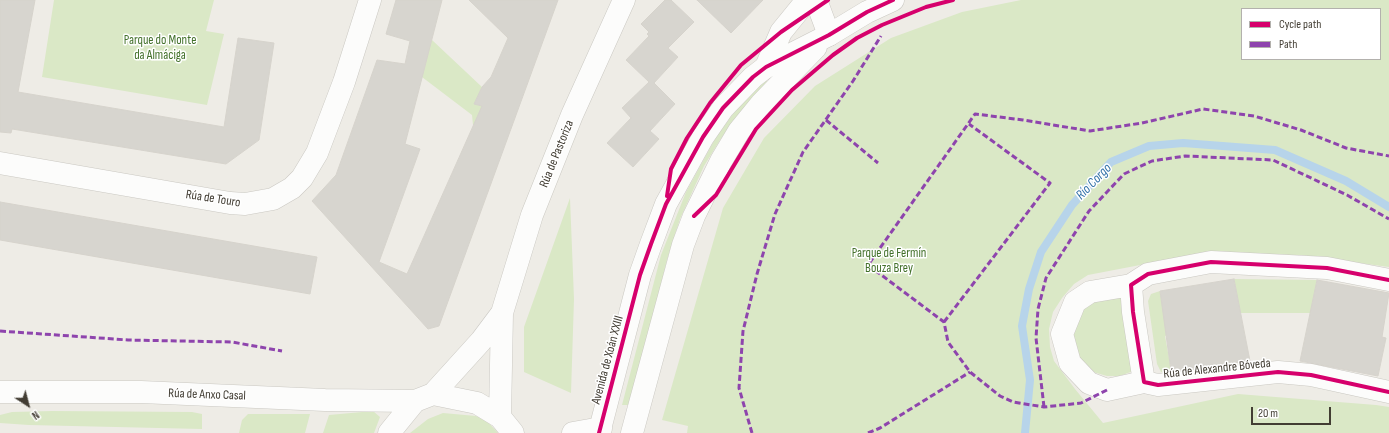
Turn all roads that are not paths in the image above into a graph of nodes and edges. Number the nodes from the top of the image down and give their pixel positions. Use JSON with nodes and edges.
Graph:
{"nodes":[{"id":1,"x":370,"y":0,"type":"edge"},
{"id":2,"x":624,"y":0,"type":"edge"},
{"id":3,"x":808,"y":0,"type":"edge"},
{"id":4,"x":816,"y":0,"type":"edge"},
{"id":5,"x":893,"y":0,"type":"edge"},
{"id":6,"x":829,"y":35,"type":"junction"},
{"id":7,"x":766,"y":66,"type":"junction"},
{"id":8,"x":0,"y":163,"type":"edge"},
{"id":9,"x":1389,"y":280,"type":"edge"},
{"id":10,"x":1131,"y":285,"type":"junction"},
{"id":11,"x":502,"y":312,"type":"junction"},
{"id":12,"x":1144,"y":382,"type":"junction"},
{"id":13,"x":0,"y":392,"type":"edge"},
{"id":14,"x":1389,"y":392,"type":"edge"},
{"id":15,"x":424,"y":397,"type":"junction"},
{"id":16,"x":507,"y":425,"type":"edge"},
{"id":17,"x":600,"y":431,"type":"edge"},
{"id":18,"x":389,"y":433,"type":"edge"},
{"id":19,"x":573,"y":433,"type":"edge"},
{"id":20,"x":632,"y":433,"type":"edge"}],
"edges":[{"from":1,"to":8,"type":"street","name":"Rúa de Touro"},
{"from":2,"to":11,"type":"street","name":"Rúa de Pastoriza"},
{"from":3,"to":7,"type":"street"},
{"from":4,"to":6,"type":"street"},
{"from":5,"to":6,"type":"street","name":"Avenida de Xoán XXIII"},
{"from":6,"to":7,"type":"street","name":"Avenida de Xoán XXIII"},
{"from":6,"to":20,"type":"street","name":"Avenida de Xoán XXIII"},
{"from":7,"to":17,"type":"street","name":"Avenida de Xoán XXIII"},
{"from":9,"to":10,"type":"street","name":"Rúa de Alexandre Bóveda"},
{"from":10,"to":12,"type":"street"},
{"from":10,"to":12,"type":"street","name":"Rúa de Alexandre Bóveda"},
{"from":11,"to":15,"type":"street","name":"Rúa de Pastoriza"},
{"from":11,"to":16,"type":"street","name":"Rúa de Pastoriza"},
{"from":12,"to":14,"type":"street","name":"Rúa de Alexandre Bóveda"},
{"from":13,"to":15,"type":"street","name":"Rúa de Anxo Casal"},
{"from":15,"to":16,"type":"street","name":"Rúa de Anxo Casal"},
{"from":15,"to":18,"type":"street","name":"Rúa de Pastoriza"},
{"from":17,"to":19,"type":"street"}]}
